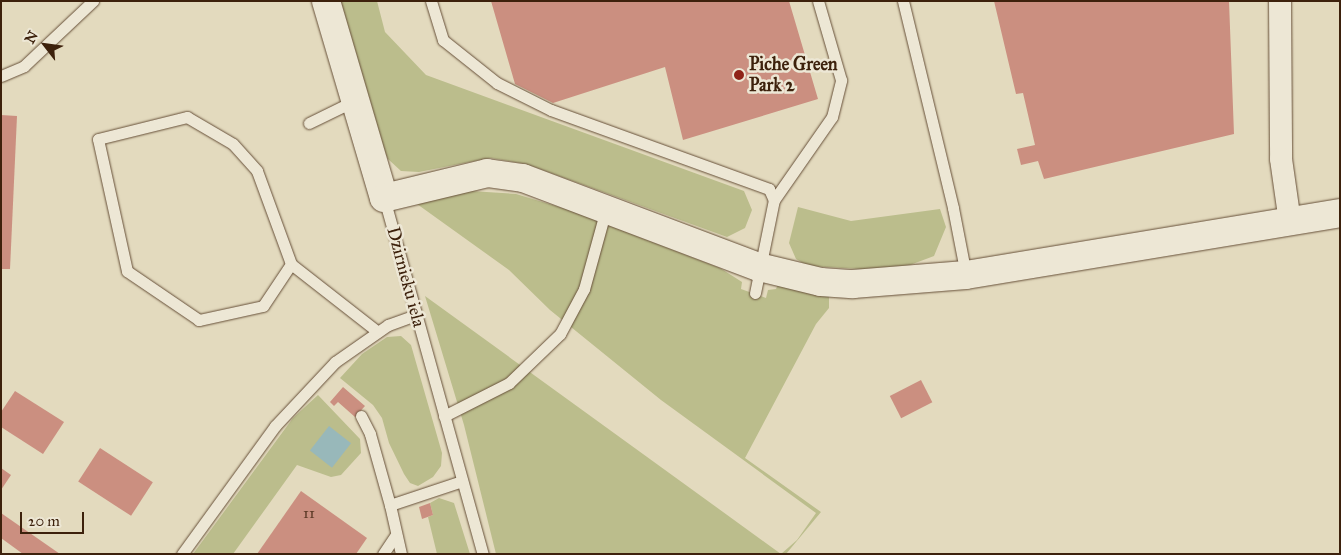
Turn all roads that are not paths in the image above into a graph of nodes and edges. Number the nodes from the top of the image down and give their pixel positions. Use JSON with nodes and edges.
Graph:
{"nodes":[{"id":1,"x":93,"y":1,"type":"edge"},
{"id":2,"x":326,"y":1,"type":"edge"},
{"id":3,"x":431,"y":1,"type":"edge"},
{"id":4,"x":818,"y":1,"type":"edge"},
{"id":5,"x":903,"y":1,"type":"edge"},
{"id":6,"x":1280,"y":1,"type":"edge"},
{"id":7,"x":1,"y":76,"type":"edge"},
{"id":8,"x":356,"y":100,"type":"junction"},
{"id":9,"x":309,"y":123,"type":"dead end"},
{"id":10,"x":384,"y":198,"type":"junction"},
{"id":11,"x":774,"y":200,"type":"junction"},
{"id":12,"x":606,"y":209,"type":"junction"},
{"id":13,"x":1340,"y":213,"type":"edge"},
{"id":14,"x":1290,"y":222,"type":"junction"},
{"id":15,"x":291,"y":264,"type":"junction"},
{"id":16,"x":759,"y":267,"type":"junction"},
{"id":17,"x":966,"y":275,"type":"junction"},
{"id":18,"x":755,"y":294,"type":"dead end"},
{"id":19,"x":415,"y":315,"type":"junction"},
{"id":20,"x":378,"y":332,"type":"junction"},
{"id":21,"x":361,"y":416,"type":"dead end"},
{"id":22,"x":444,"y":416,"type":"junction"},
{"id":23,"x":462,"y":481,"type":"junction"},
{"id":24,"x":390,"y":506,"type":"junction"},
{"id":25,"x":396,"y":536,"type":"junction"},
{"id":26,"x":182,"y":554,"type":"edge"},
{"id":27,"x":383,"y":554,"type":"edge"},
{"id":28,"x":400,"y":554,"type":"edge"},
{"id":29,"x":483,"y":554,"type":"edge"}],
"edges":[{"from":1,"to":7,"type":"lane"},
{"from":2,"to":8,"type":"street","name":"Dzirnieku iela"},
{"from":3,"to":11,"type":"lane"},
{"from":4,"to":11,"type":"lane"},
{"from":5,"to":17,"type":"lane"},
{"from":6,"to":14,"type":"street"},
{"from":8,"to":9,"type":"lane"},
{"from":8,"to":10,"type":"street","name":"Dzirnieku iela"},
{"from":10,"to":12,"type":"street"},
{"from":10,"to":19,"type":"lane","name":"Dzirnieku iela"},
{"from":11,"to":16,"type":"lane"},
{"from":12,"to":16,"type":"street"},
{"from":12,"to":22,"type":"lane"},
{"from":13,"to":14,"type":"street"},
{"from":14,"to":17,"type":"street"},
{"from":15,"to":15,"type":"lane"},
{"from":15,"to":20,"type":"lane"},
{"from":16,"to":17,"type":"street"},
{"from":16,"to":18,"type":"lane"},
{"from":19,"to":20,"type":"lane"},
{"from":19,"to":22,"type":"lane","name":"Dzirnieku iela"},
{"from":20,"to":26,"type":"lane"},
{"from":21,"to":24,"type":"lane"},
{"from":22,"to":23,"type":"lane","name":"Dzirnieku iela"},
{"from":23,"to":24,"type":"lane"},
{"from":23,"to":29,"type":"lane","name":"Dzirnieku iela"},
{"from":24,"to":25,"type":"lane"},
{"from":25,"to":27,"type":"lane"},
{"from":25,"to":28,"type":"lane"}]}
